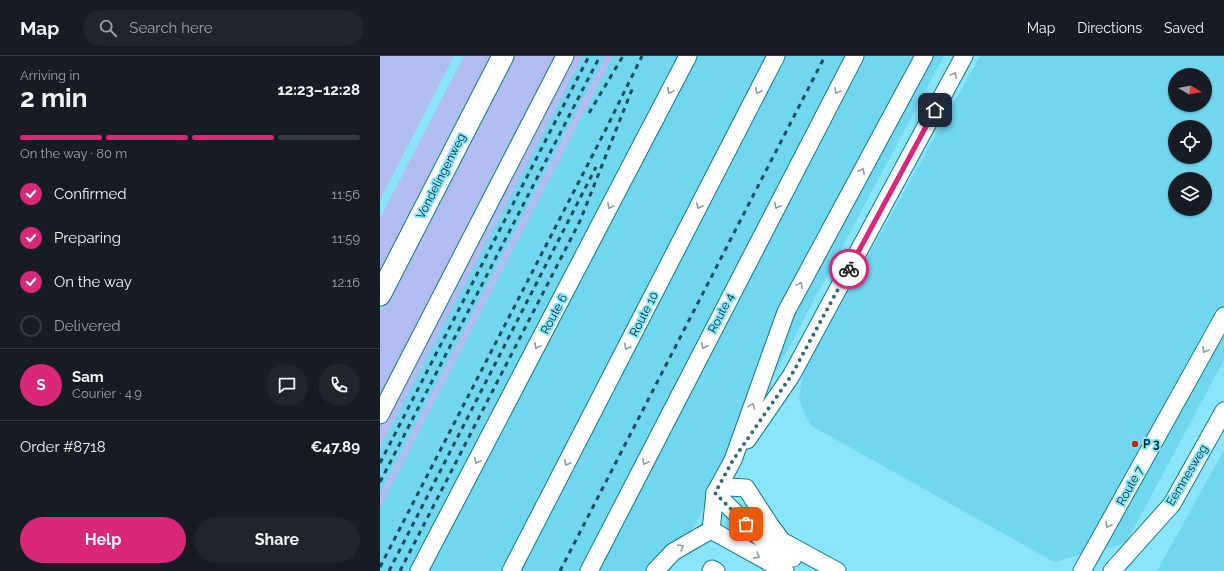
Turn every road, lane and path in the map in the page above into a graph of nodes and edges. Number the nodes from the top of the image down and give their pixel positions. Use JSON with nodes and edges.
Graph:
{"nodes":[{"id":1,"x":503,"y":56,"type":"edge"},
{"id":2,"x":565,"y":56,"type":"edge"},
{"id":3,"x":688,"y":56,"type":"edge"},
{"id":4,"x":776,"y":56,"type":"edge"},
{"id":5,"x":855,"y":56,"type":"edge"},
{"id":6,"x":924,"y":56,"type":"edge"},
{"id":7,"x":964,"y":56,"type":"edge"},
{"id":8,"x":380,"y":295,"type":"edge"},
{"id":9,"x":1224,"y":316,"type":"edge"},
{"id":10,"x":1224,"y":411,"type":"edge"},
{"id":11,"x":380,"y":415,"type":"edge"},
{"id":12,"x":733,"y":460,"type":"junction"},
{"id":13,"x":715,"y":493,"type":"junction"},
{"id":14,"x":711,"y":530,"type":"junction"},
{"id":15,"x":419,"y":571,"type":"edge"},
{"id":16,"x":511,"y":571,"type":"edge"},
{"id":17,"x":589,"y":571,"type":"edge"},
{"id":18,"x":655,"y":571,"type":"edge"},
{"id":19,"x":711,"y":571,"type":"edge"},
{"id":20,"x":716,"y":571,"type":"edge"},
{"id":21,"x":785,"y":571,"type":"edge"},
{"id":22,"x":816,"y":571,"type":"edge"},
{"id":23,"x":836,"y":571,"type":"edge"},
{"id":24,"x":1082,"y":571,"type":"edge"},
{"id":25,"x":1112,"y":571,"type":"edge"}],
"edges":[{"from":1,"to":8,"type":"main road","name":"Vondelingenweg"},
{"from":2,"to":11,"type":"lane"},
{"from":3,"to":15,"type":"lane","name":"Route 6","one_way":true},
{"from":4,"to":16,"type":"lane","name":"Route 10","one_way":true},
{"from":5,"to":17,"type":"lane","name":"Route 4","one_way":true},
{"from":12,"to":6,"type":"lane","one_way":true},
{"from":12,"to":7,"type":"lane","one_way":true},
{"from":9,"to":24,"type":"lane","name":"Route 7","one_way":true},
{"from":10,"to":25,"type":"lane","name":"Eemnesweg"},
{"from":12,"to":13,"type":"lane"},
{"from":13,"to":14,"type":"lane"},
{"from":13,"to":22,"type":"lane"},
{"from":13,"to":23,"type":"lane"},
{"from":18,"to":14,"type":"lane","one_way":true},
{"from":14,"to":21,"type":"lane","one_way":true},
{"from":19,"to":20,"type":"lane"}]}
